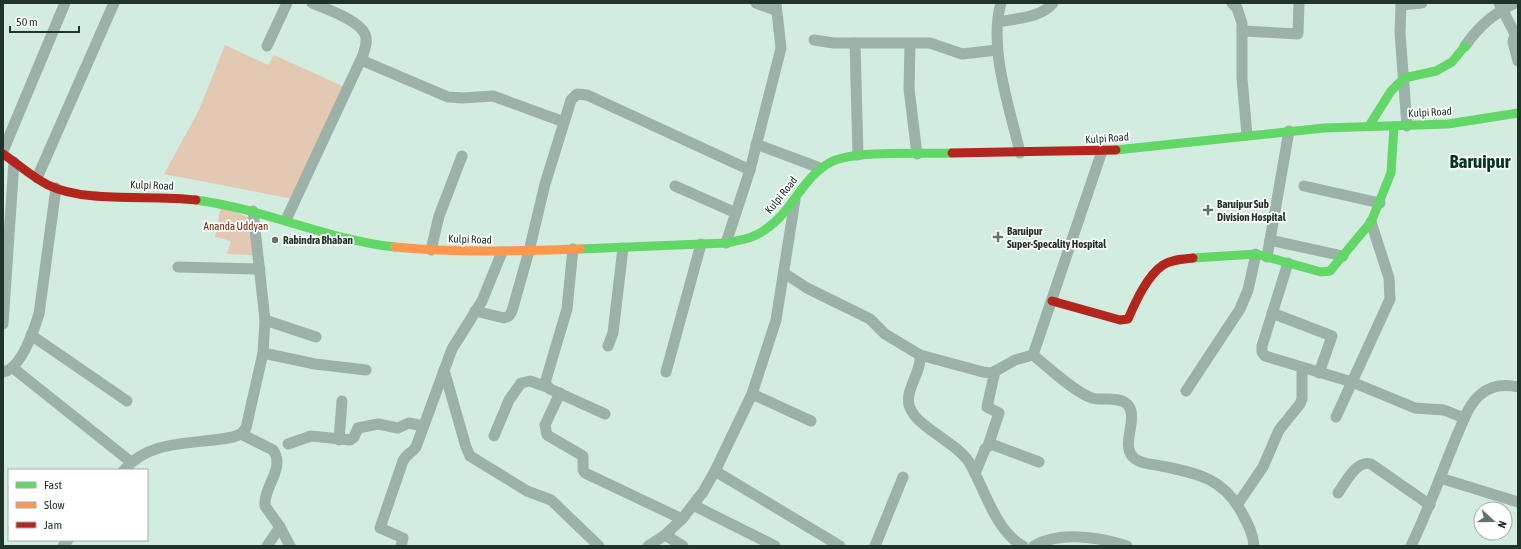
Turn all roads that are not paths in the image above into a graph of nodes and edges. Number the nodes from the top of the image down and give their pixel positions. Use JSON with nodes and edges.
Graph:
{"nodes":[{"id":1,"x":65,"y":3,"type":"edge"},
{"id":2,"x":114,"y":3,"type":"edge"},
{"id":3,"x":287,"y":3,"type":"edge"},
{"id":4,"x":312,"y":3,"type":"edge"},
{"id":5,"x":756,"y":3,"type":"edge"},
{"id":6,"x":1001,"y":3,"type":"edge"},
{"id":7,"x":1053,"y":3,"type":"edge"},
{"id":8,"x":1298,"y":3,"type":"edge"},
{"id":9,"x":1422,"y":3,"type":"edge"},
{"id":10,"x":1499,"y":3,"type":"edge"},
{"id":11,"x":1514,"y":3,"type":"edge"},
{"id":12,"x":1401,"y":4,"type":"edge"},
{"id":13,"x":1236,"y":5,"type":"edge"},
{"id":14,"x":776,"y":7,"type":"edge"},
{"id":15,"x":999,"y":22,"type":"junction"},
{"id":16,"x":1242,"y":31,"type":"junction"},
{"id":17,"x":1516,"y":34,"type":"edge"},
{"id":18,"x":814,"y":40,"type":"dead end"},
{"id":19,"x":855,"y":43,"type":"junction"},
{"id":20,"x":910,"y":44,"type":"junction"},
{"id":21,"x":267,"y":46,"type":"dead end"},
{"id":22,"x":1465,"y":46,"type":"joint"},
{"id":23,"x":997,"y":50,"type":"junction"},
{"id":24,"x":361,"y":60,"type":"junction"},
{"id":25,"x":1518,"y":61,"type":"edge"},
{"id":26,"x":1404,"y":78,"type":"junction"},
{"id":27,"x":1518,"y":113,"type":"edge"},
{"id":28,"x":564,"y":122,"type":"junction"},
{"id":29,"x":1369,"y":126,"type":"junction"},
{"id":30,"x":1394,"y":126,"type":"junction"},
{"id":31,"x":1407,"y":126,"type":"junction"},
{"id":32,"x":1289,"y":131,"type":"junction"},
{"id":33,"x":1247,"y":135,"type":"junction"},
{"id":34,"x":756,"y":144,"type":"junction"},
{"id":35,"x":3,"y":151,"type":"edge"},
{"id":36,"x":1102,"y":151,"type":"junction"},
{"id":37,"x":1020,"y":153,"type":"junction"},
{"id":38,"x":3,"y":154,"type":"edge"},
{"id":39,"x":917,"y":154,"type":"junction"},
{"id":40,"x":858,"y":155,"type":"junction"},
{"id":41,"x":462,"y":156,"type":"dead end"},
{"id":42,"x":14,"y":162,"type":"junction"},
{"id":43,"x":820,"y":168,"type":"junction"},
{"id":44,"x":750,"y":170,"type":"junction"},
{"id":45,"x":37,"y":178,"type":"junction"},
{"id":46,"x":675,"y":186,"type":"dead end"},
{"id":47,"x":1304,"y":186,"type":"dead end"},
{"id":48,"x":56,"y":188,"type":"junction"},
{"id":49,"x":796,"y":196,"type":"junction"},
{"id":50,"x":1380,"y":203,"type":"junction"},
{"id":51,"x":253,"y":211,"type":"junction"},
{"id":52,"x":736,"y":213,"type":"junction"},
{"id":53,"x":286,"y":220,"type":"junction"},
{"id":54,"x":1371,"y":222,"type":"junction"},
{"id":55,"x":1270,"y":240,"type":"junction"},
{"id":56,"x":726,"y":243,"type":"junction"},
{"id":57,"x":701,"y":244,"type":"junction"},
{"id":58,"x":623,"y":248,"type":"junction"},
{"id":59,"x":431,"y":250,"type":"junction"},
{"id":60,"x":574,"y":250,"type":"junction"},
{"id":61,"x":529,"y":251,"type":"junction"},
{"id":62,"x":502,"y":252,"type":"junction"},
{"id":63,"x":1261,"y":255,"type":"junction"},
{"id":64,"x":1343,"y":256,"type":"junction"},
{"id":65,"x":1288,"y":263,"type":"junction"},
{"id":66,"x":178,"y":267,"type":"dead end"},
{"id":67,"x":260,"y":269,"type":"junction"},
{"id":68,"x":784,"y":273,"type":"junction"},
{"id":69,"x":1052,"y":301,"type":"junction"},
{"id":70,"x":475,"y":311,"type":"junction"},
{"id":71,"x":1272,"y":313,"type":"junction"},
{"id":72,"x":265,"y":320,"type":"junction"},
{"id":73,"x":3,"y":324,"type":"edge"},
{"id":74,"x":31,"y":335,"type":"junction"},
{"id":75,"x":316,"y":337,"type":"dead end"},
{"id":76,"x":608,"y":346,"type":"dead end"},
{"id":77,"x":263,"y":354,"type":"junction"},
{"id":78,"x":1033,"y":355,"type":"junction"},
{"id":79,"x":920,"y":356,"type":"junction"},
{"id":80,"x":1302,"y":368,"type":"junction"},
{"id":81,"x":8,"y":370,"type":"edge"},
{"id":82,"x":366,"y":370,"type":"dead end"},
{"id":83,"x":444,"y":370,"type":"junction"},
{"id":84,"x":995,"y":371,"type":"junction"},
{"id":85,"x":666,"y":372,"type":"dead end"},
{"id":86,"x":1319,"y":373,"type":"junction"},
{"id":87,"x":1352,"y":382,"type":"junction"},
{"id":88,"x":547,"y":386,"type":"junction"},
{"id":89,"x":1518,"y":387,"type":"edge"},
{"id":90,"x":1186,"y":391,"type":"dead end"},
{"id":91,"x":560,"y":394,"type":"junction"},
{"id":92,"x":752,"y":394,"type":"junction"},
{"id":93,"x":127,"y":401,"type":"dead end"},
{"id":94,"x":342,"y":401,"type":"dead end"},
{"id":95,"x":605,"y":414,"type":"dead end"},
{"id":96,"x":1336,"y":417,"type":"dead end"},
{"id":97,"x":1464,"y":418,"type":"junction"},
{"id":98,"x":811,"y":421,"type":"dead end"},
{"id":99,"x":423,"y":426,"type":"junction"},
{"id":100,"x":241,"y":434,"type":"junction"},
{"id":101,"x":494,"y":436,"type":"dead end"},
{"id":102,"x":339,"y":440,"type":"junction"},
{"id":103,"x":288,"y":444,"type":"dead end"},
{"id":104,"x":988,"y":446,"type":"junction"},
{"id":105,"x":1039,"y":462,"type":"dead end"},
{"id":106,"x":128,"y":466,"type":"edge"},
{"id":107,"x":715,"y":471,"type":"junction"},
{"id":108,"x":975,"y":474,"type":"junction"},
{"id":109,"x":903,"y":477,"type":"dead end"},
{"id":110,"x":1440,"y":478,"type":"junction"},
{"id":111,"x":1338,"y":493,"type":"dead end"},
{"id":112,"x":1518,"y":502,"type":"edge"},
{"id":113,"x":693,"y":505,"type":"junction"},
{"id":114,"x":1237,"y":505,"type":"junction"},
{"id":115,"x":1430,"y":505,"type":"junction"},
{"id":116,"x":682,"y":519,"type":"junction"},
{"id":117,"x":280,"y":527,"type":"junction"},
{"id":118,"x":665,"y":535,"type":"junction"},
{"id":119,"x":769,"y":544,"type":"edge"},
{"id":120,"x":267,"y":546,"type":"edge"},
{"id":121,"x":290,"y":546,"type":"edge"},
{"id":122,"x":401,"y":546,"type":"edge"},
{"id":123,"x":599,"y":546,"type":"edge"},
{"id":124,"x":648,"y":546,"type":"edge"},
{"id":125,"x":684,"y":546,"type":"edge"},
{"id":126,"x":840,"y":546,"type":"edge"},
{"id":127,"x":875,"y":546,"type":"edge"},
{"id":128,"x":1023,"y":546,"type":"edge"},
{"id":129,"x":1034,"y":546,"type":"edge"},
{"id":130,"x":1126,"y":546,"type":"edge"},
{"id":131,"x":1254,"y":546,"type":"edge"},
{"id":132,"x":1411,"y":546,"type":"edge"}],
"edges":[{"from":1,"to":35,"type":"street"},
{"from":2,"to":45,"type":"street"},
{"from":3,"to":21,"type":"street"},
{"from":4,"to":24,"type":"street"},
{"from":5,"to":14,"type":"street"},
{"from":6,"to":15,"type":"street"},
{"from":7,"to":15,"type":"street"},
{"from":8,"to":16,"type":"street"},
{"from":9,"to":12,"type":"street"},
{"from":10,"to":17,"type":"street"},
{"from":11,"to":22,"type":"street"},
{"from":12,"to":26,"type":"street"},
{"from":13,"to":16,"type":"street"},
{"from":14,"to":34,"type":"street"},
{"from":15,"to":23,"type":"street"},
{"from":16,"to":33,"type":"street"},
{"from":17,"to":25,"type":"street"},
{"from":18,"to":19,"type":"street"},
{"from":19,"to":20,"type":"street"},
{"from":19,"to":40,"type":"street"},
{"from":20,"to":23,"type":"street"},
{"from":20,"to":39,"type":"street"},
{"from":22,"to":26,"type":"main road"},
{"from":23,"to":37,"type":"street"},
{"from":24,"to":28,"type":"street"},
{"from":24,"to":53,"type":"street"},
{"from":26,"to":29,"type":"main road"},
{"from":26,"to":31,"type":"street"},
{"from":27,"to":31,"type":"main road","name":"Kulpi Road"},
{"from":28,"to":44,"type":"street"},
{"from":28,"to":61,"type":"street"},
{"from":29,"to":30,"type":"main road","name":"Kulpi Road"},
{"from":29,"to":32,"type":"main road","name":"Kulpi Road"},
{"from":30,"to":31,"type":"main road","name":"Kulpi Road"},
{"from":30,"to":50,"type":"main road"},
{"from":32,"to":33,"type":"main road","name":"Kulpi Road"},
{"from":32,"to":55,"type":"street"},
{"from":33,"to":36,"type":"main road","name":"Kulpi Road"},
{"from":34,"to":43,"type":"street"},
{"from":34,"to":44,"type":"street"},
{"from":36,"to":37,"type":"main road","name":"Kulpi Road"},
{"from":36,"to":69,"type":"street"},
{"from":37,"to":39,"type":"main road","name":"Kulpi Road"},
{"from":38,"to":42,"type":"main road","name":"Kulpi Road"},
{"from":39,"to":40,"type":"main road","name":"Kulpi Road"},
{"from":40,"to":43,"type":"main road","name":"Kulpi Road"},
{"from":41,"to":59,"type":"street"},
{"from":42,"to":45,"type":"main road","name":"Kulpi Road"},
{"from":42,"to":73,"type":"street"},
{"from":43,"to":49,"type":"main road","name":"Kulpi Road"},
{"from":44,"to":52,"type":"street"},
{"from":45,"to":48,"type":"main road","name":"Kulpi Road"},
{"from":46,"to":52,"type":"street"},
{"from":47,"to":50,"type":"street"},
{"from":48,"to":51,"type":"main road","name":"Kulpi Road"},
{"from":48,"to":74,"type":"street"},
{"from":49,"to":56,"type":"main road","name":"Kulpi Road"},
{"from":49,"to":68,"type":"street"},
{"from":50,"to":54,"type":"main road"},
{"from":51,"to":53,"type":"main road","name":"Kulpi Road"},
{"from":51,"to":67,"type":"street"},
{"from":52,"to":56,"type":"street"},
{"from":53,"to":59,"type":"main road","name":"Kulpi Road"},
{"from":54,"to":64,"type":"main road"},
{"from":54,"to":87,"type":"street"},
{"from":55,"to":63,"type":"street"},
{"from":55,"to":64,"type":"street"},
{"from":56,"to":57,"type":"main road","name":"Kulpi Road"},
{"from":57,"to":58,"type":"main road","name":"Kulpi Road"},
{"from":57,"to":85,"type":"street"},
{"from":58,"to":60,"type":"main road","name":"Kulpi Road"},
{"from":58,"to":76,"type":"street"},
{"from":59,"to":62,"type":"main road","name":"Kulpi Road"},
{"from":60,"to":61,"type":"main road","name":"Kulpi Road"},
{"from":60,"to":88,"type":"street"},
{"from":61,"to":62,"type":"main road","name":"Kulpi Road"},
{"from":61,"to":70,"type":"street"},
{"from":62,"to":70,"type":"street"},
{"from":63,"to":65,"type":"main road"},
{"from":63,"to":69,"type":"main road"},
{"from":63,"to":90,"type":"street"},
{"from":64,"to":65,"type":"main road"},
{"from":65,"to":71,"type":"street"},
{"from":66,"to":67,"type":"street"},
{"from":67,"to":72,"type":"street"},
{"from":68,"to":79,"type":"street"},
{"from":68,"to":92,"type":"street"},
{"from":69,"to":78,"type":"street"},
{"from":70,"to":83,"type":"street"},
{"from":71,"to":80,"type":"street"},
{"from":71,"to":86,"type":"street"},
{"from":72,"to":75,"type":"street"},
{"from":72,"to":77,"type":"street"},
{"from":74,"to":81,"type":"street"},
{"from":74,"to":93,"type":"street"},
{"from":77,"to":82,"type":"street"},
{"from":77,"to":100,"type":"street"},
{"from":78,"to":84,"type":"street"},
{"from":78,"to":114,"type":"street"},
{"from":79,"to":84,"type":"street"},
{"from":79,"to":108,"type":"street"},
{"from":80,"to":86,"type":"street"},
{"from":80,"to":114,"type":"street"},
{"from":81,"to":106,"type":"street"},
{"from":83,"to":99,"type":"street"},
{"from":83,"to":123,"type":"street"},
{"from":84,"to":104,"type":"street"},
{"from":86,"to":87,"type":"street"},
{"from":87,"to":96,"type":"street"},
{"from":87,"to":97,"type":"street"},
{"from":88,"to":91,"type":"street"},
{"from":88,"to":101,"type":"street"},
{"from":89,"to":97,"type":"street"},
{"from":91,"to":95,"type":"street"},
{"from":91,"to":116,"type":"street"},
{"from":92,"to":98,"type":"street"},
{"from":92,"to":107,"type":"street"},
{"from":94,"to":102,"type":"street"},
{"from":97,"to":110,"type":"street"},
{"from":99,"to":102,"type":"street"},
{"from":99,"to":122,"type":"street"},
{"from":100,"to":106,"type":"street"},
{"from":100,"to":117,"type":"street"},
{"from":102,"to":103,"type":"street"},
{"from":104,"to":105,"type":"street"},
{"from":104,"to":108,"type":"street"},
{"from":107,"to":113,"type":"street"},
{"from":107,"to":126,"type":"street"},
{"from":108,"to":128,"type":"street"},
{"from":109,"to":127,"type":"street"},
{"from":110,"to":112,"type":"street"},
{"from":110,"to":115,"type":"street"},
{"from":111,"to":115,"type":"street"},
{"from":113,"to":116,"type":"street"},
{"from":113,"to":119,"type":"street"},
{"from":114,"to":131,"type":"street"},
{"from":115,"to":132,"type":"street"},
{"from":116,"to":118,"type":"street"},
{"from":117,"to":120,"type":"street"},
{"from":117,"to":121,"type":"street"},
{"from":118,"to":124,"type":"street"},
{"from":118,"to":125,"type":"street"},
{"from":129,"to":130,"type":"street"}]}
